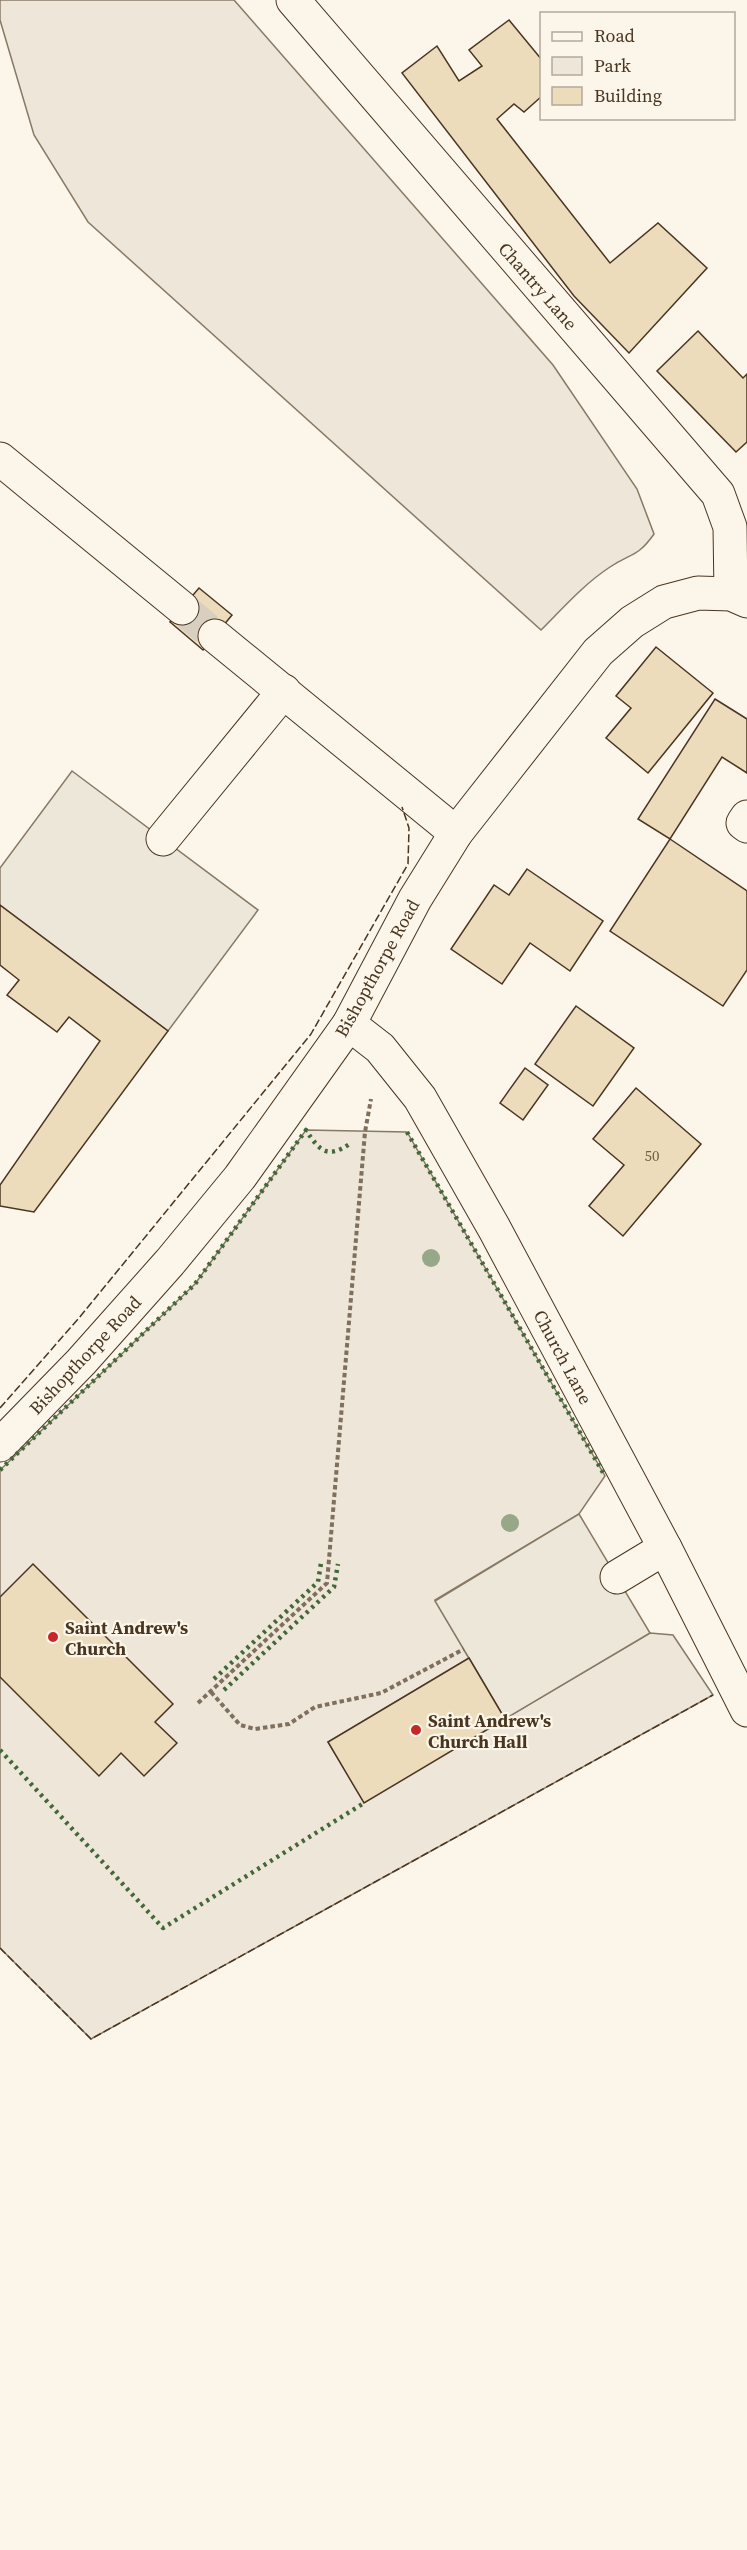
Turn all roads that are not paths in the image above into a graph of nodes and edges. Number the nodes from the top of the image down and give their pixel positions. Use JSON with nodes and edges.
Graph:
{"nodes":[{"id":1,"x":293,"y":0,"type":"edge"},
{"id":2,"x":0,"y":459,"type":"edge"},
{"id":3,"x":739,"y":597,"type":"edge"},
{"id":4,"x":182,"y":609,"type":"tunnel mouth"},
{"id":5,"x":214,"y":636,"type":"tunnel mouth"},
{"id":6,"x":284,"y":691,"type":"junction"},
{"id":7,"x":747,"y":818,"type":"edge"},
{"id":8,"x":747,"y":826,"type":"edge"},
{"id":9,"x":456,"y":833,"type":"junction"},
{"id":10,"x":163,"y":839,"type":"dead end"},
{"id":11,"x":349,"y":1024,"type":"junction"},
{"id":12,"x":0,"y":1444,"type":"edge"},
{"id":13,"x":665,"y":1548,"type":"junction"},
{"id":14,"x":617,"y":1577,"type":"dead end"},
{"id":15,"x":747,"y":1710,"type":"edge"}],
"edges":[{"from":1,"to":3,"type":"street","name":"Chantry Lane"},
{"from":2,"to":4,"type":"street"},
{"from":3,"to":9,"type":"street","name":"Bishopthorpe Road"},
{"from":5,"to":6,"type":"street"},
{"from":6,"to":9,"type":"street"},
{"from":6,"to":10,"type":"street"},
{"from":7,"to":8,"type":"street"},
{"from":9,"to":11,"type":"street","name":"Bishopthorpe Road"},
{"from":11,"to":12,"type":"street","name":"Bishopthorpe Road"},
{"from":11,"to":13,"type":"street","name":"Church Lane"},
{"from":13,"to":14,"type":"street"},
{"from":13,"to":15,"type":"street","name":"Church Lane"}]}
